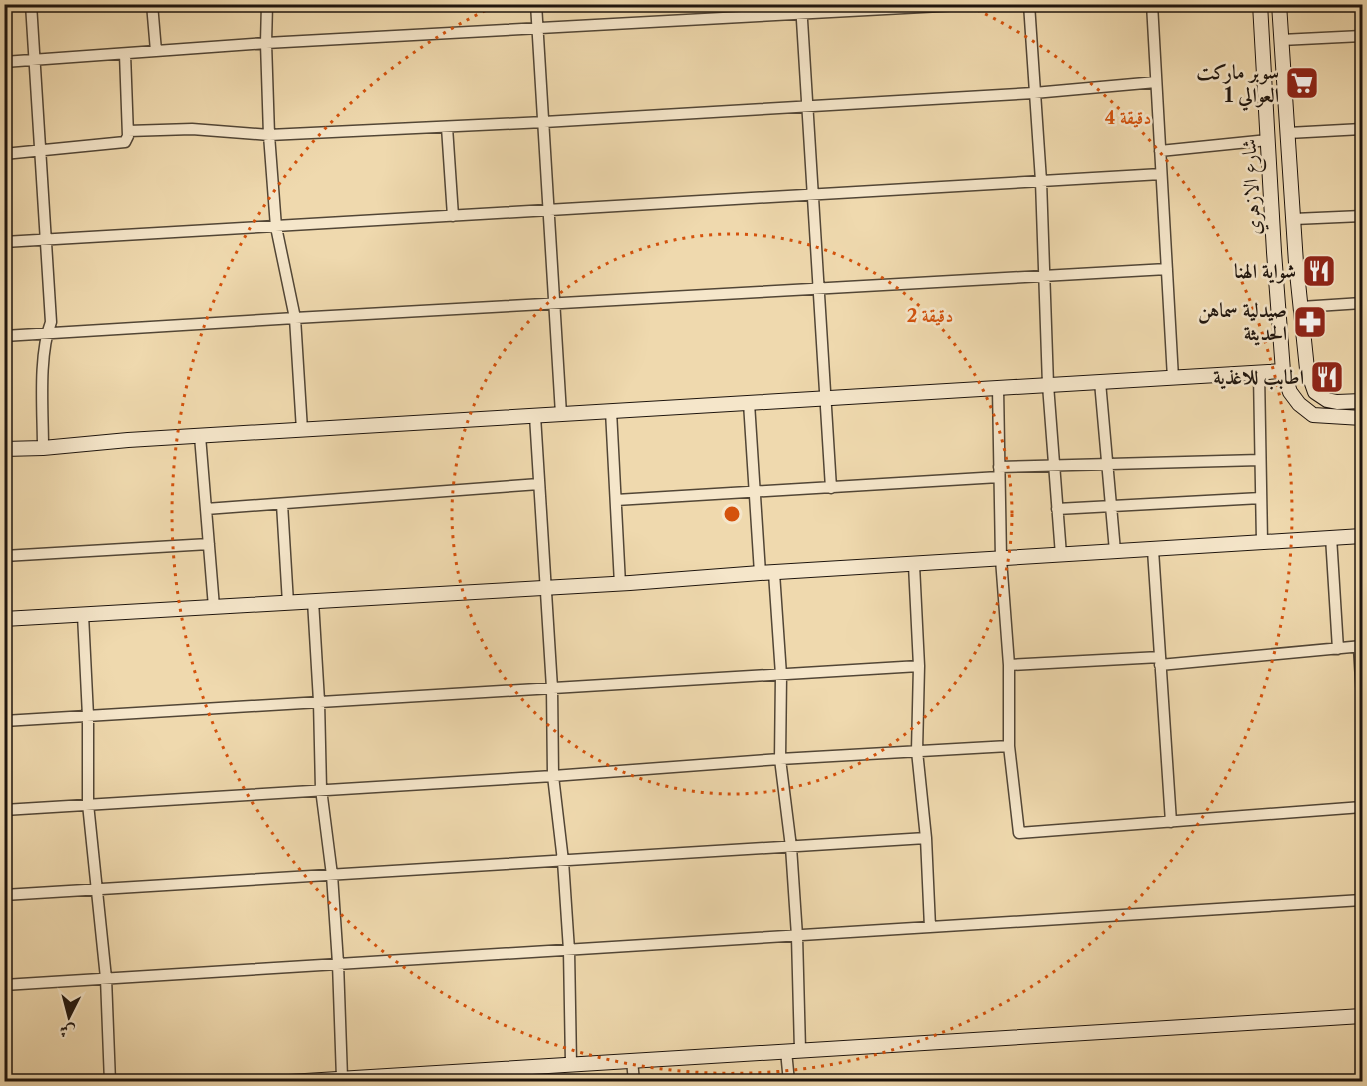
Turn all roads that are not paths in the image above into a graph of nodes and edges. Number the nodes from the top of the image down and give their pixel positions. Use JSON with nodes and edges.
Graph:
{"nodes":[{"id":1,"x":31,"y":4,"type":"edge"},
{"id":2,"x":152,"y":4,"type":"edge"},
{"id":3,"x":267,"y":4,"type":"edge"},
{"id":4,"x":536,"y":4,"type":"edge"},
{"id":5,"x":978,"y":4,"type":"edge"},
{"id":6,"x":1029,"y":4,"type":"edge"},
{"id":7,"x":1152,"y":4,"type":"edge"},
{"id":8,"x":1260,"y":4,"type":"edge"},
{"id":9,"x":1279,"y":4,"type":"edge"},
{"id":10,"x":801,"y":10,"type":"edge"},
{"id":11,"x":538,"y":30,"type":"junction"},
{"id":12,"x":1362,"y":36,"type":"edge"},
{"id":13,"x":1281,"y":40,"type":"junction"},
{"id":14,"x":266,"y":43,"type":"junction"},
{"id":15,"x":156,"y":51,"type":"junction"},
{"id":16,"x":125,"y":54,"type":"junction"},
{"id":17,"x":35,"y":60,"type":"junction"},
{"id":18,"x":4,"y":62,"type":"edge"},
{"id":19,"x":1156,"y":82,"type":"junction"},
{"id":20,"x":1034,"y":93,"type":"junction"},
{"id":21,"x":807,"y":107,"type":"junction"},
{"id":22,"x":544,"y":122,"type":"junction"},
{"id":23,"x":447,"y":127,"type":"junction"},
{"id":24,"x":1362,"y":129,"type":"edge"},
{"id":25,"x":128,"y":131,"type":"junction"},
{"id":26,"x":1288,"y":133,"type":"junction"},
{"id":27,"x":269,"y":135,"type":"junction"},
{"id":28,"x":1268,"y":140,"type":"junction"},
{"id":29,"x":1160,"y":150,"type":"junction"},
{"id":30,"x":39,"y":152,"type":"junction"},
{"id":31,"x":4,"y":154,"type":"edge"},
{"id":32,"x":1161,"y":174,"type":"junction"},
{"id":33,"x":1041,"y":181,"type":"junction"},
{"id":34,"x":813,"y":195,"type":"junction"},
{"id":35,"x":549,"y":210,"type":"junction"},
{"id":36,"x":453,"y":216,"type":"junction"},
{"id":37,"x":1362,"y":216,"type":"edge"},
{"id":38,"x":1294,"y":219,"type":"junction"},
{"id":39,"x":276,"y":227,"type":"junction"},
{"id":40,"x":45,"y":240,"type":"junction"},
{"id":41,"x":4,"y":242,"type":"edge"},
{"id":42,"x":1167,"y":269,"type":"junction"},
{"id":43,"x":1045,"y":276,"type":"junction"},
{"id":44,"x":818,"y":288,"type":"junction"},
{"id":45,"x":554,"y":303,"type":"junction"},
{"id":46,"x":1362,"y":303,"type":"edge"},
{"id":47,"x":1301,"y":307,"type":"junction"},
{"id":48,"x":295,"y":318,"type":"junction"},
{"id":49,"x":47,"y":333,"type":"junction"},
{"id":50,"x":4,"y":336,"type":"edge"},
{"id":51,"x":1283,"y":371,"type":"junction"},
{"id":52,"x":1259,"y":373,"type":"junction"},
{"id":53,"x":1173,"y":378,"type":"junction"},
{"id":54,"x":1100,"y":382,"type":"junction"},
{"id":55,"x":1048,"y":385,"type":"junction"},
{"id":56,"x":998,"y":388,"type":"junction"},
{"id":57,"x":825,"y":399,"type":"junction"},
{"id":58,"x":1362,"y":401,"type":"edge"},
{"id":59,"x":749,"y":403,"type":"junction"},
{"id":60,"x":611,"y":411,"type":"junction"},
{"id":61,"x":561,"y":414,"type":"junction"},
{"id":62,"x":535,"y":416,"type":"junction"},
{"id":63,"x":1362,"y":418,"type":"edge"},
{"id":64,"x":302,"y":430,"type":"junction"},
{"id":65,"x":200,"y":436,"type":"junction"},
{"id":66,"x":43,"y":448,"type":"junction"},
{"id":67,"x":4,"y":449,"type":"edge"},
{"id":68,"x":1260,"y":460,"type":"junction"},
{"id":69,"x":1108,"y":465,"type":"junction"},
{"id":70,"x":1054,"y":466,"type":"junction"},
{"id":71,"x":999,"y":472,"type":"junction"},
{"id":72,"x":539,"y":484,"type":"junction"},
{"id":73,"x":831,"y":488,"type":"junction"},
{"id":74,"x":755,"y":492,"type":"junction"},
{"id":75,"x":1261,"y":498,"type":"junction"},
{"id":76,"x":616,"y":500,"type":"junction"},
{"id":77,"x":282,"y":504,"type":"junction"},
{"id":78,"x":1111,"y":504,"type":"junction"},
{"id":79,"x":1057,"y":508,"type":"junction"},
{"id":80,"x":207,"y":509,"type":"junction"},
{"id":81,"x":1331,"y":537,"type":"junction"},
{"id":82,"x":1362,"y":537,"type":"edge"},
{"id":83,"x":1262,"y":542,"type":"junction"},
{"id":84,"x":209,"y":544,"type":"junction"},
{"id":85,"x":1153,"y":550,"type":"junction"},
{"id":86,"x":1115,"y":551,"type":"junction"},
{"id":87,"x":1061,"y":555,"type":"junction"},
{"id":88,"x":4,"y":556,"type":"edge"},
{"id":89,"x":1001,"y":559,"type":"junction"},
{"id":90,"x":914,"y":565,"type":"junction"},
{"id":91,"x":767,"y":573,"type":"junction"},
{"id":92,"x":620,"y":584,"type":"junction"},
{"id":93,"x":546,"y":587,"type":"junction"},
{"id":94,"x":313,"y":601,"type":"junction"},
{"id":95,"x":288,"y":603,"type":"junction"},
{"id":96,"x":214,"y":607,"type":"junction"},
{"id":97,"x":83,"y":615,"type":"junction"},
{"id":98,"x":4,"y":619,"type":"edge"},
{"id":99,"x":1361,"y":647,"type":"edge"},
{"id":100,"x":1338,"y":649,"type":"junction"},
{"id":101,"x":1160,"y":661,"type":"junction"},
{"id":102,"x":1009,"y":665,"type":"junction"},
{"id":103,"x":919,"y":666,"type":"junction"},
{"id":104,"x":781,"y":675,"type":"junction"},
{"id":105,"x":552,"y":688,"type":"junction"},
{"id":106,"x":1362,"y":697,"type":"edge"},
{"id":107,"x":319,"y":701,"type":"junction"},
{"id":108,"x":88,"y":716,"type":"junction"},
{"id":109,"x":4,"y":721,"type":"edge"},
{"id":110,"x":1009,"y":746,"type":"junction"},
{"id":111,"x":917,"y":751,"type":"junction"},
{"id":112,"x":780,"y":759,"type":"junction"},
{"id":113,"x":553,"y":776,"type":"junction"},
{"id":114,"x":321,"y":789,"type":"junction"},
{"id":115,"x":88,"y":804,"type":"junction"},
{"id":116,"x":1362,"y":807,"type":"edge"},
{"id":117,"x":4,"y":810,"type":"edge"},
{"id":118,"x":1171,"y":822,"type":"junction"},
{"id":119,"x":926,"y":838,"type":"junction"},
{"id":120,"x":790,"y":847,"type":"junction"},
{"id":121,"x":563,"y":861,"type":"junction"},
{"id":122,"x":332,"y":875,"type":"junction"},
{"id":123,"x":98,"y":889,"type":"junction"},
{"id":124,"x":4,"y":895,"type":"edge"},
{"id":125,"x":1362,"y":900,"type":"edge"},
{"id":126,"x":930,"y":927,"type":"junction"},
{"id":127,"x":797,"y":936,"type":"junction"},
{"id":128,"x":569,"y":950,"type":"junction"},
{"id":129,"x":338,"y":963,"type":"junction"},
{"id":130,"x":106,"y":978,"type":"junction"},
{"id":131,"x":4,"y":985,"type":"edge"},
{"id":132,"x":1362,"y":1016,"type":"edge"},
{"id":133,"x":793,"y":1050,"type":"junction"},
{"id":134,"x":633,"y":1060,"type":"junction"},
{"id":135,"x":571,"y":1064,"type":"junction"},
{"id":136,"x":458,"y":1076,"type":"edge"},
{"id":137,"x":342,"y":1078,"type":"junction"},
{"id":138,"x":110,"y":1082,"type":"edge"},
{"id":139,"x":289,"y":1082,"type":"edge"},
{"id":140,"x":634,"y":1082,"type":"edge"},
{"id":141,"x":789,"y":1082,"type":"edge"}],
"edges":[{"from":1,"to":17,"type":"street"},
{"from":2,"to":15,"type":"street"},
{"from":3,"to":14,"type":"street"},
{"from":4,"to":11,"type":"street"},
{"from":5,"to":10,"type":"street"},
{"from":6,"to":20,"type":"street"},
{"from":7,"to":19,"type":"street"},
{"from":8,"to":28,"type":"street","name":"شارع الازهري"},
{"from":9,"to":13,"type":"street","name":"شارع الازهري"},
{"from":10,"to":11,"type":"street"},
{"from":10,"to":21,"type":"street"},
{"from":11,"to":14,"type":"street"},
{"from":11,"to":22,"type":"street"},
{"from":12,"to":13,"type":"street"},
{"from":13,"to":26,"type":"street","name":"شارع الازهري"},
{"from":14,"to":15,"type":"street"},
{"from":14,"to":27,"type":"street"},
{"from":15,"to":16,"type":"street"},
{"from":16,"to":17,"type":"street"},
{"from":16,"to":25,"type":"street"},
{"from":17,"to":18,"type":"street"},
{"from":17,"to":30,"type":"street"},
{"from":19,"to":20,"type":"street"},
{"from":19,"to":29,"type":"street"},
{"from":20,"to":21,"type":"street"},
{"from":20,"to":33,"type":"street"},
{"from":21,"to":22,"type":"street"},
{"from":21,"to":34,"type":"street"},
{"from":22,"to":23,"type":"street"},
{"from":22,"to":35,"type":"street"},
{"from":23,"to":27,"type":"street"},
{"from":23,"to":36,"type":"street"},
{"from":24,"to":26,"type":"street"},
{"from":25,"to":27,"type":"street"},
{"from":25,"to":30,"type":"street"},
{"from":26,"to":38,"type":"street","name":"شارع الازهري"},
{"from":27,"to":39,"type":"street"},
{"from":28,"to":29,"type":"street"},
{"from":28,"to":51,"type":"street","name":"شارع الازهري"},
{"from":29,"to":32,"type":"street"},
{"from":30,"to":31,"type":"street"},
{"from":30,"to":40,"type":"street"},
{"from":32,"to":33,"type":"street"},
{"from":32,"to":42,"type":"street"},
{"from":33,"to":34,"type":"street"},
{"from":33,"to":43,"type":"street"},
{"from":34,"to":35,"type":"street"},
{"from":34,"to":44,"type":"street"},
{"from":35,"to":36,"type":"street"},
{"from":35,"to":45,"type":"street"},
{"from":36,"to":39,"type":"street"},
{"from":37,"to":38,"type":"street"},
{"from":38,"to":47,"type":"street","name":"شارع الازهري"},
{"from":39,"to":40,"type":"street"},
{"from":39,"to":48,"type":"street"},
{"from":40,"to":41,"type":"street"},
{"from":40,"to":49,"type":"street"},
{"from":42,"to":43,"type":"street"},
{"from":42,"to":53,"type":"street"},
{"from":43,"to":44,"type":"street"},
{"from":43,"to":55,"type":"street"},
{"from":44,"to":45,"type":"street"},
{"from":44,"to":57,"type":"street"},
{"from":45,"to":48,"type":"street"},
{"from":45,"to":61,"type":"street"},
{"from":46,"to":47,"type":"street"},
{"from":47,"to":58,"type":"street","name":"شارع الازهري"},
{"from":48,"to":49,"type":"street"},
{"from":48,"to":64,"type":"street"},
{"from":49,"to":50,"type":"street"},
{"from":49,"to":66,"type":"street"},
{"from":51,"to":52,"type":"street"},
{"from":51,"to":63,"type":"street","name":"شارع الازهري"},
{"from":52,"to":53,"type":"street"},
{"from":52,"to":68,"type":"street"},
{"from":53,"to":54,"type":"street"},
{"from":54,"to":55,"type":"street"},
{"from":54,"to":69,"type":"street"},
{"from":55,"to":56,"type":"street"},
{"from":55,"to":70,"type":"street"},
{"from":56,"to":57,"type":"street"},
{"from":56,"to":71,"type":"street"},
{"from":57,"to":59,"type":"street"},
{"from":57,"to":73,"type":"street"},
{"from":59,"to":60,"type":"street"},
{"from":59,"to":74,"type":"street"},
{"from":60,"to":61,"type":"street"},
{"from":60,"to":76,"type":"street"},
{"from":61,"to":62,"type":"street"},
{"from":62,"to":64,"type":"street"},
{"from":62,"to":72,"type":"street"},
{"from":64,"to":65,"type":"street"},
{"from":65,"to":66,"type":"street"},
{"from":65,"to":80,"type":"street"},
{"from":66,"to":67,"type":"street"},
{"from":68,"to":69,"type":"street"},
{"from":68,"to":75,"type":"street"},
{"from":69,"to":70,"type":"street"},
{"from":69,"to":78,"type":"street"},
{"from":70,"to":71,"type":"street"},
{"from":70,"to":79,"type":"street"},
{"from":71,"to":73,"type":"street"},
{"from":71,"to":89,"type":"street"},
{"from":72,"to":77,"type":"street"},
{"from":72,"to":93,"type":"street"},
{"from":73,"to":74,"type":"street"},
{"from":74,"to":76,"type":"street"},
{"from":74,"to":91,"type":"street"},
{"from":75,"to":78,"type":"street"},
{"from":75,"to":83,"type":"street"},
{"from":76,"to":92,"type":"street"},
{"from":77,"to":80,"type":"street"},
{"from":77,"to":95,"type":"street"},
{"from":78,"to":79,"type":"street"},
{"from":78,"to":86,"type":"street"},
{"from":79,"to":87,"type":"street"},
{"from":80,"to":84,"type":"street"},
{"from":81,"to":82,"type":"street"},
{"from":81,"to":83,"type":"street"},
{"from":81,"to":100,"type":"street"},
{"from":83,"to":85,"type":"street"},
{"from":84,"to":88,"type":"street"},
{"from":84,"to":96,"type":"street"},
{"from":85,"to":86,"type":"street"},
{"from":85,"to":101,"type":"street"},
{"from":86,"to":87,"type":"street"},
{"from":87,"to":89,"type":"street"},
{"from":89,"to":90,"type":"street"},
{"from":89,"to":102,"type":"street"},
{"from":90,"to":91,"type":"street"},
{"from":90,"to":103,"type":"street"},
{"from":91,"to":92,"type":"street"},
{"from":91,"to":104,"type":"street"},
{"from":92,"to":93,"type":"street"},
{"from":93,"to":94,"type":"street"},
{"from":93,"to":105,"type":"street"},
{"from":94,"to":95,"type":"street"},
{"from":94,"to":107,"type":"street"},
{"from":95,"to":96,"type":"street"},
{"from":96,"to":97,"type":"street"},
{"from":97,"to":98,"type":"street"},
{"from":97,"to":108,"type":"street"},
{"from":99,"to":100,"type":"street"},
{"from":99,"to":106,"type":"street"},
{"from":100,"to":101,"type":"street"},
{"from":101,"to":102,"type":"street"},
{"from":101,"to":118,"type":"street"},
{"from":102,"to":110,"type":"street"},
{"from":103,"to":104,"type":"street"},
{"from":103,"to":111,"type":"street"},
{"from":104,"to":105,"type":"street"},
{"from":104,"to":112,"type":"street"},
{"from":105,"to":107,"type":"street"},
{"from":105,"to":113,"type":"street"},
{"from":107,"to":108,"type":"street"},
{"from":107,"to":114,"type":"street"},
{"from":108,"to":109,"type":"street"},
{"from":108,"to":115,"type":"street"},
{"from":110,"to":111,"type":"street"},
{"from":110,"to":118,"type":"street"},
{"from":111,"to":112,"type":"street"},
{"from":111,"to":119,"type":"street"},
{"from":112,"to":113,"type":"street"},
{"from":112,"to":120,"type":"street"},
{"from":113,"to":114,"type":"street"},
{"from":113,"to":121,"type":"street"},
{"from":114,"to":115,"type":"street"},
{"from":114,"to":122,"type":"street"},
{"from":115,"to":117,"type":"street"},
{"from":115,"to":123,"type":"street"},
{"from":116,"to":118,"type":"street"},
{"from":119,"to":120,"type":"street"},
{"from":119,"to":126,"type":"street"},
{"from":120,"to":121,"type":"street"},
{"from":120,"to":127,"type":"street"},
{"from":121,"to":122,"type":"street"},
{"from":121,"to":128,"type":"street"},
{"from":122,"to":123,"type":"street"},
{"from":122,"to":129,"type":"street"},
{"from":123,"to":124,"type":"street"},
{"from":123,"to":130,"type":"street"},
{"from":125,"to":126,"type":"street"},
{"from":126,"to":127,"type":"street"},
{"from":127,"to":128,"type":"street"},
{"from":127,"to":133,"type":"street"},
{"from":128,"to":129,"type":"street"},
{"from":128,"to":135,"type":"street"},
{"from":129,"to":130,"type":"street"},
{"from":129,"to":137,"type":"street"},
{"from":130,"to":131,"type":"street"},
{"from":130,"to":138,"type":"street"},
{"from":132,"to":133,"type":"street"},
{"from":133,"to":134,"type":"street"},
{"from":133,"to":141,"type":"street"},
{"from":134,"to":135,"type":"street"},
{"from":134,"to":140,"type":"street"},
{"from":135,"to":136,"type":"street"},
{"from":136,"to":137,"type":"street"},
{"from":137,"to":139,"type":"street"}]}
